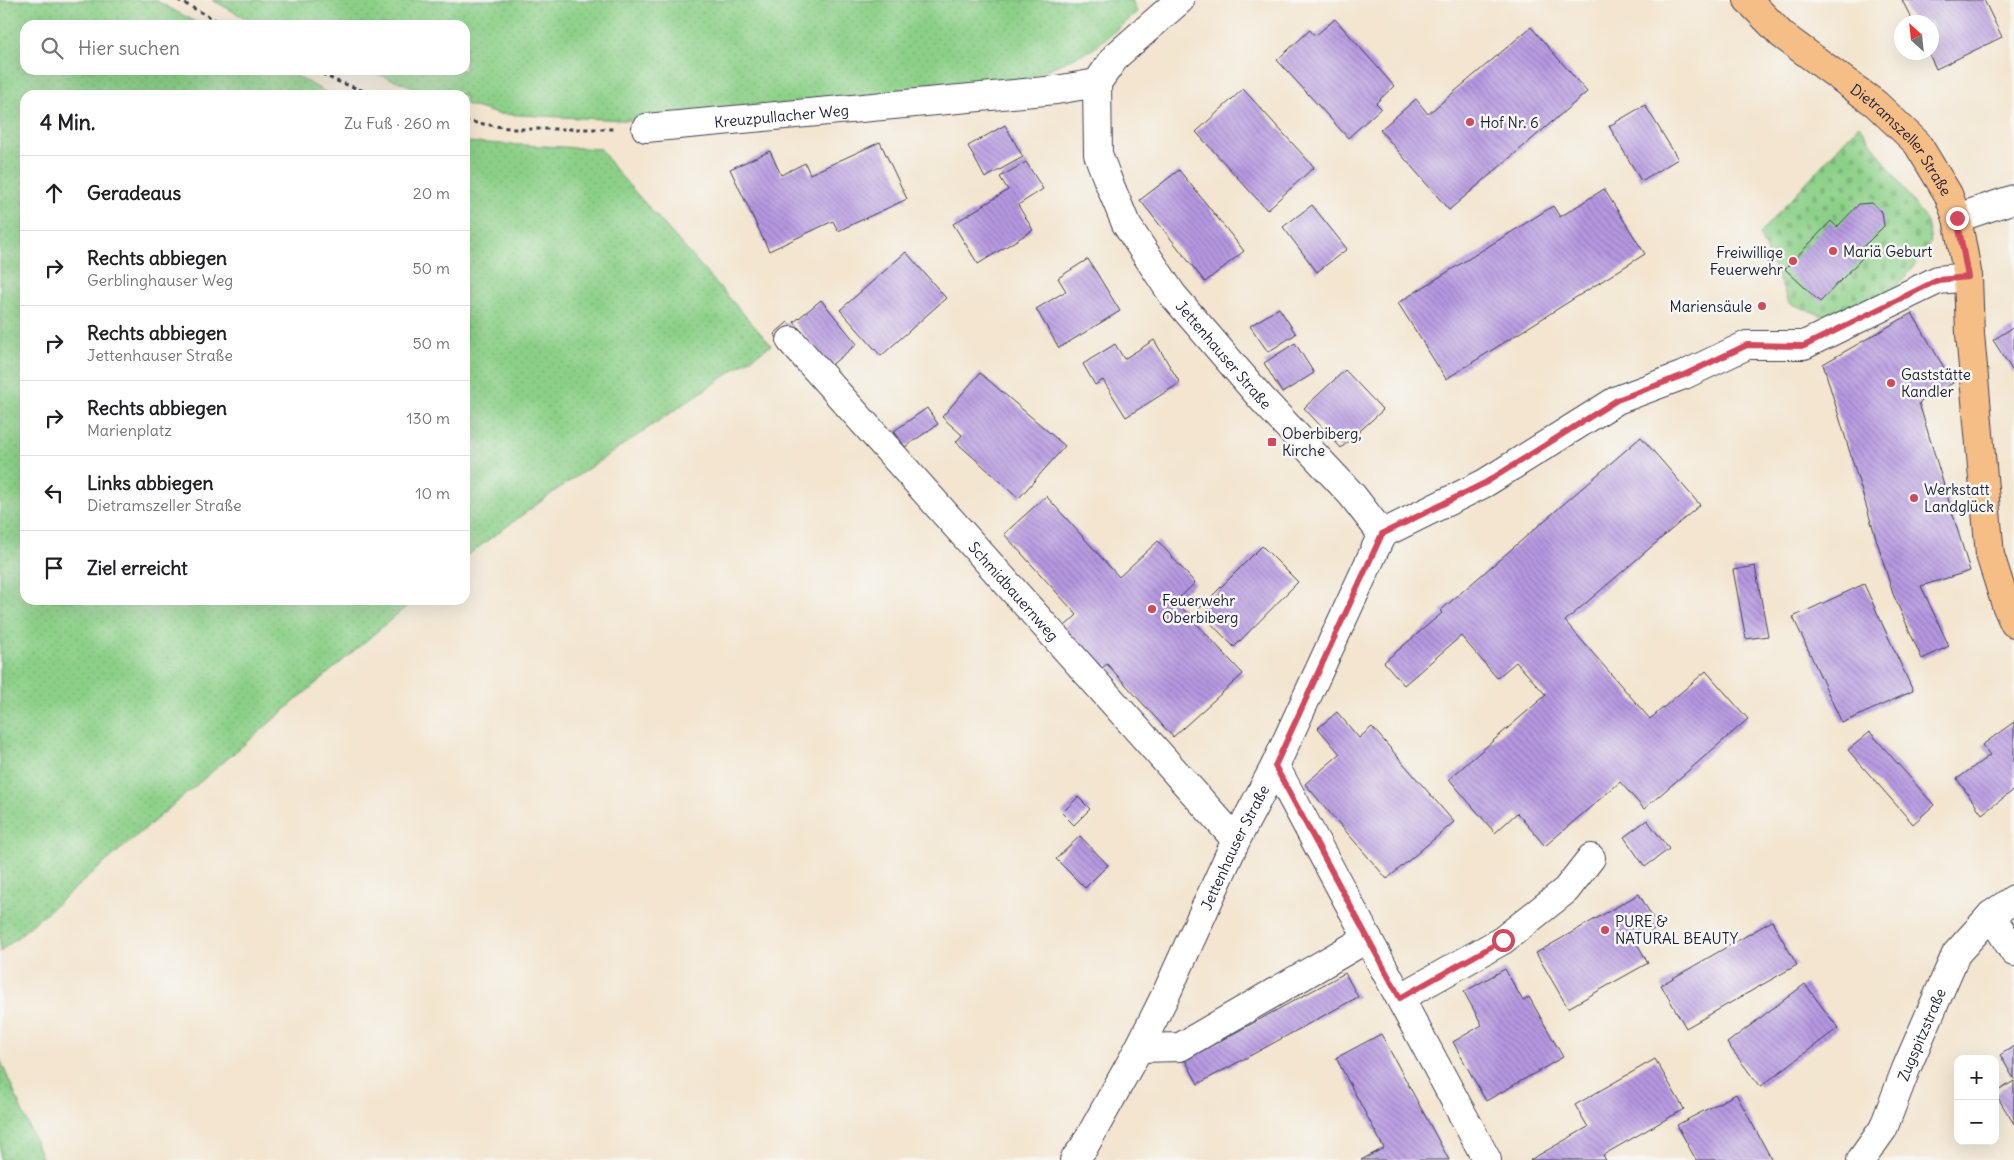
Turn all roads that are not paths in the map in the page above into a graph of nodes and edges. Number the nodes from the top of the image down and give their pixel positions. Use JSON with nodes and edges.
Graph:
{"nodes":[{"id":1,"x":1180,"y":0,"type":"edge"},
{"id":2,"x":1748,"y":0,"type":"edge"},
{"id":3,"x":1097,"y":83,"type":"junction"},
{"id":4,"x":646,"y":128,"type":"road end"},
{"id":5,"x":2014,"y":199,"type":"edge"},
{"id":6,"x":1957,"y":218,"type":"junction"},
{"id":7,"x":1968,"y":277,"type":"junction"},
{"id":8,"x":791,"y":341,"type":"dead end"},
{"id":9,"x":1382,"y":534,"type":"junction"},
{"id":10,"x":2014,"y":622,"type":"edge"},
{"id":11,"x":1275,"y":766,"type":"junction"},
{"id":12,"x":1236,"y":840,"type":"junction"},
{"id":13,"x":1591,"y":858,"type":"dead end"},
{"id":14,"x":2014,"y":899,"type":"edge"},
{"id":15,"x":1991,"y":915,"type":"junction"},
{"id":16,"x":1368,"y":938,"type":"junction"},
{"id":17,"x":2014,"y":952,"type":"edge"},
{"id":18,"x":1400,"y":998,"type":"junction"},
{"id":19,"x":1139,"y":1048,"type":"junction"},
{"id":20,"x":1074,"y":1160,"type":"edge"},
{"id":21,"x":1487,"y":1160,"type":"edge"},
{"id":22,"x":1861,"y":1160,"type":"edge"}],
"edges":[{"from":1,"to":3,"type":"street"},
{"from":2,"to":6,"type":"main road","name":"Dietramszeller Straße"},
{"from":3,"to":4,"type":"street","name":"Kreuzpullacher Weg"},
{"from":3,"to":9,"type":"street","name":"Jettenhauser Straße"},
{"from":5,"to":6,"type":"street"},
{"from":6,"to":7,"type":"main road","name":"Dietramszeller Straße"},
{"from":7,"to":9,"type":"street"},
{"from":7,"to":10,"type":"main road","name":"Dietramszeller Straße"},
{"from":8,"to":12,"type":"street","name":"Schmidbauernweg"},
{"from":9,"to":11,"type":"street","name":"Jettenhauser Straße"},
{"from":11,"to":12,"type":"street","name":"Jettenhauser Straße"},
{"from":11,"to":16,"type":"street"},
{"from":12,"to":19,"type":"street","name":"Jettenhauser Straße"},
{"from":13,"to":18,"type":"street"},
{"from":14,"to":15,"type":"street","name":"Zugspitzstraße"},
{"from":15,"to":17,"type":"street"},
{"from":15,"to":22,"type":"street","name":"Zugspitzstraße"},
{"from":16,"to":18,"type":"street"},
{"from":16,"to":19,"type":"street"},
{"from":18,"to":21,"type":"street"},
{"from":19,"to":20,"type":"street","name":"Jettenhauser Straße"}]}
